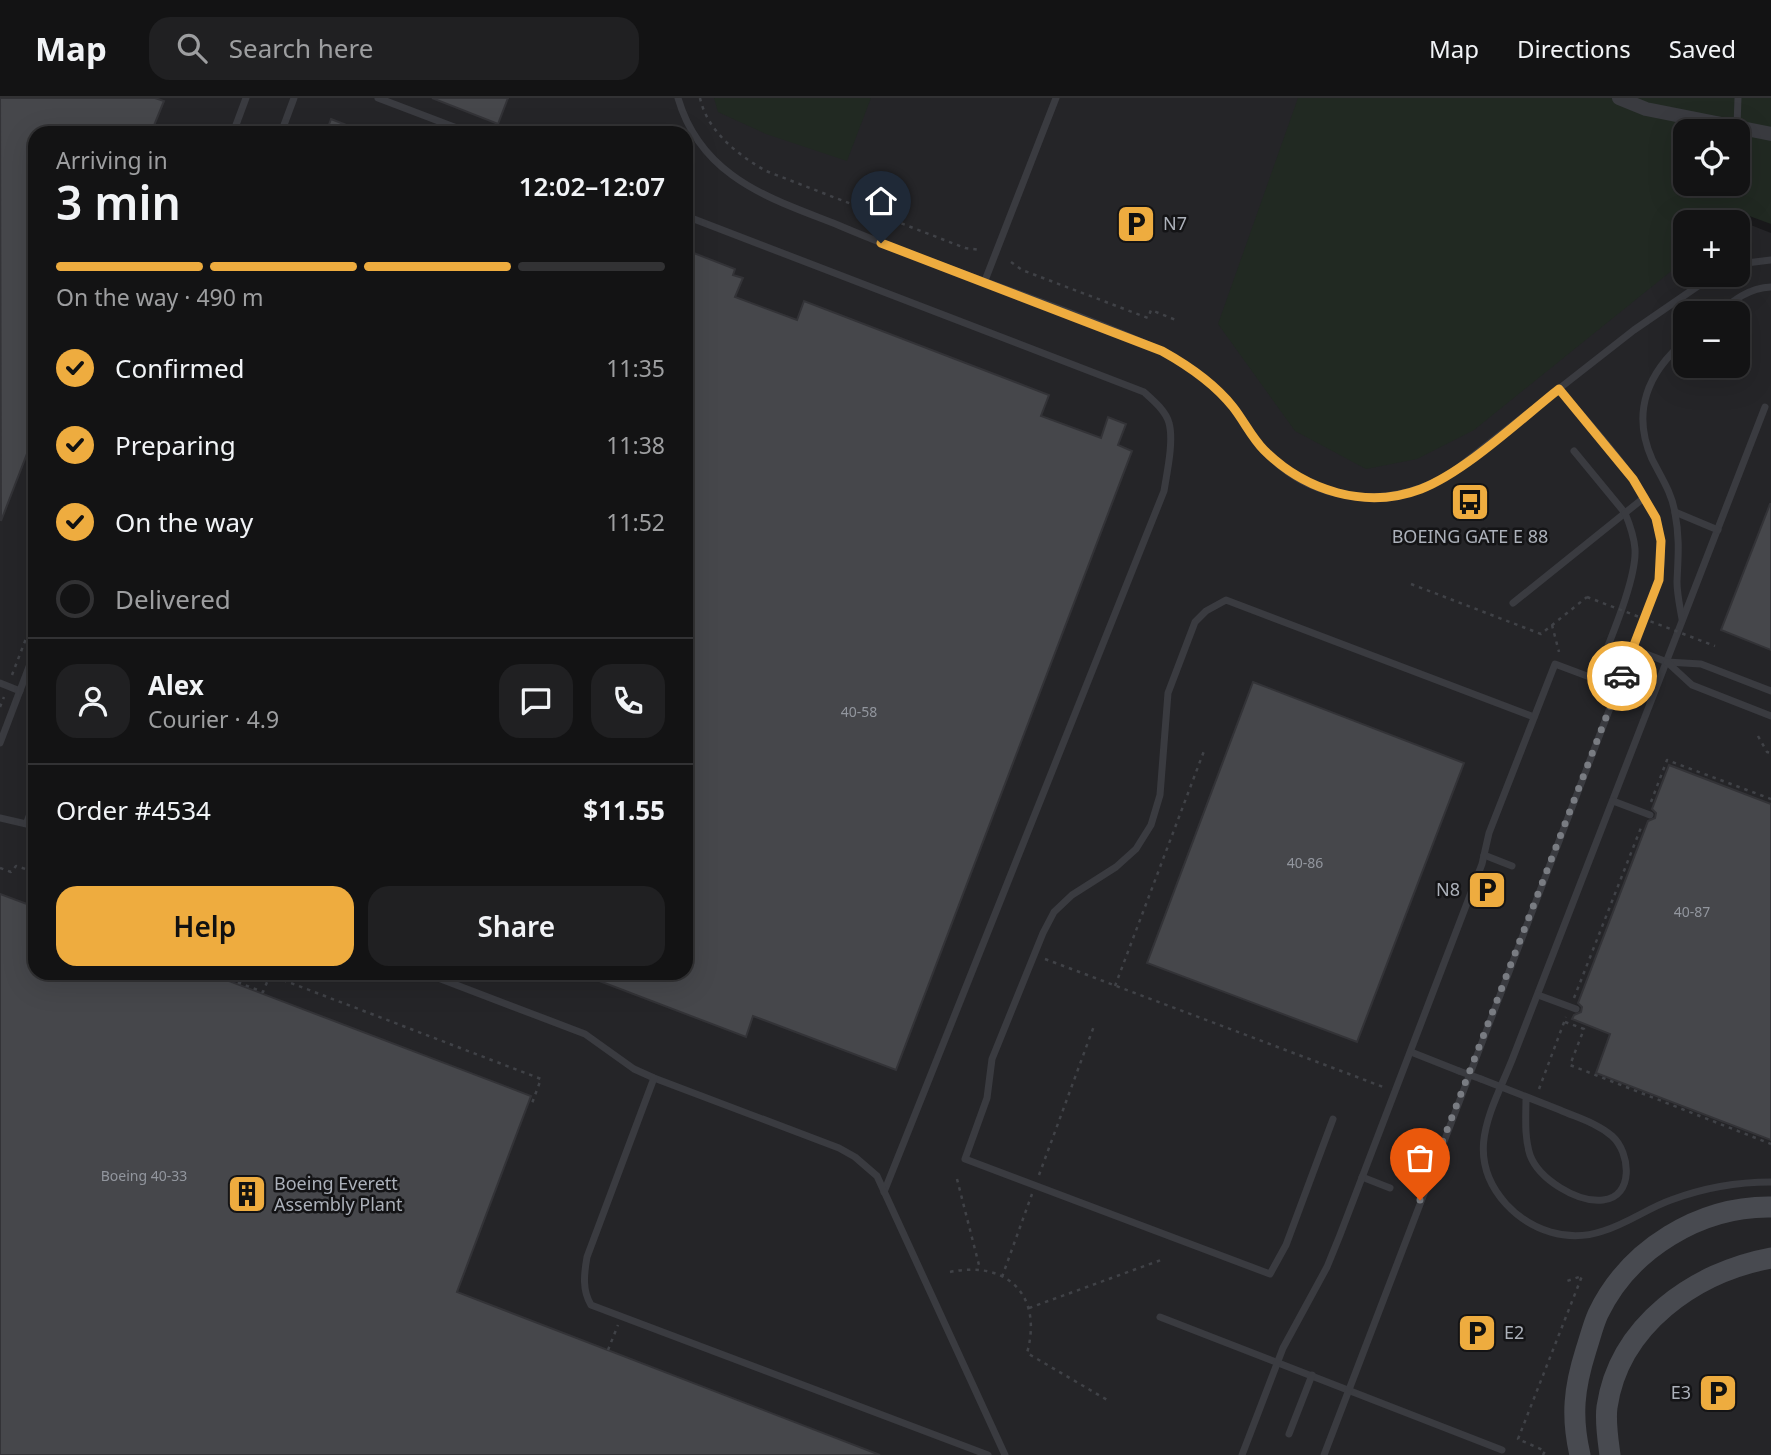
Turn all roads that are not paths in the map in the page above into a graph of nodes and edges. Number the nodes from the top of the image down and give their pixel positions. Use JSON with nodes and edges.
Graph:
{"nodes":[{"id":1,"x":246,"y":98,"type":"edge"},
{"id":2,"x":294,"y":98,"type":"edge"},
{"id":3,"x":378,"y":98,"type":"edge"},
{"id":4,"x":678,"y":98,"type":"edge"},
{"id":5,"x":1056,"y":98,"type":"edge"},
{"id":6,"x":1619,"y":98,"type":"edge"},
{"id":7,"x":1738,"y":98,"type":"edge"},
{"id":8,"x":1700,"y":119,"type":"edge"},
{"id":9,"x":1737,"y":119,"type":"edge"},
{"id":10,"x":236,"y":126,"type":"edge"},
{"id":11,"x":284,"y":126,"type":"edge"},
{"id":12,"x":452,"y":126,"type":"edge"},
{"id":13,"x":690,"y":126,"type":"edge"},
{"id":14,"x":1750,"y":129,"type":"edge"},
{"id":15,"x":693,"y":133,"type":"edge"},
{"id":16,"x":1771,"y":134,"type":"edge"},
{"id":17,"x":693,"y":219,"type":"edge"},
{"id":18,"x":1771,"y":260,"type":"edge"},
{"id":19,"x":1750,"y":263,"type":"edge"},
{"id":20,"x":984,"y":282,"type":"junction"},
{"id":21,"x":1697,"y":287,"type":"edge"},
{"id":22,"x":1771,"y":287,"type":"edge"},
{"id":23,"x":1733,"y":301,"type":"edge"},
{"id":24,"x":1673,"y":351,"type":"edge"},
{"id":25,"x":1559,"y":389,"type":"junction"},
{"id":26,"x":1765,"y":407,"type":"dead end"},
{"id":27,"x":1574,"y":450,"type":"dead end"},
{"id":28,"x":1645,"y":497,"type":"junction"},
{"id":29,"x":1675,"y":512,"type":"junction"},
{"id":30,"x":1625,"y":513,"type":"junction"},
{"id":31,"x":1718,"y":530,"type":"junction"},
{"id":32,"x":1513,"y":603,"type":"dead end"},
{"id":33,"x":1682,"y":622,"type":"junction"},
{"id":34,"x":1633,"y":649,"type":"junction"},
{"id":35,"x":1667,"y":662,"type":"junction"},
{"id":36,"x":28,"y":670,"type":"edge"},
{"id":37,"x":0,"y":683,"type":"edge"},
{"id":38,"x":20,"y":691,"type":"junction"},
{"id":39,"x":1771,"y":691,"type":"edge"},
{"id":40,"x":1771,"y":716,"type":"edge"},
{"id":41,"x":1534,"y":717,"type":"junction"},
{"id":42,"x":0,"y":743,"type":"edge"},
{"id":43,"x":1613,"y":801,"type":"junction"},
{"id":44,"x":1649,"y":813,"type":"road end"},
{"id":45,"x":0,"y":818,"type":"edge"},
{"id":46,"x":28,"y":823,"type":"edge"},
{"id":47,"x":1484,"y":855,"type":"junction"},
{"id":48,"x":1512,"y":866,"type":"dead end"},
{"id":49,"x":443,"y":980,"type":"edge"},
{"id":50,"x":1538,"y":995,"type":"junction"},
{"id":51,"x":1573,"y":1009,"type":"road end"},
{"id":52,"x":1411,"y":1052,"type":"junction"},
{"id":53,"x":654,"y":1078,"type":"junction"},
{"id":54,"x":1501,"y":1087,"type":"junction"},
{"id":55,"x":1526,"y":1097,"type":"junction"},
{"id":56,"x":1333,"y":1119,"type":"dead end"},
{"id":57,"x":1362,"y":1177,"type":"junction"},
{"id":58,"x":1771,"y":1182,"type":"edge"},
{"id":59,"x":1390,"y":1188,"type":"dead end"},
{"id":60,"x":884,"y":1192,"type":"junction"},
{"id":61,"x":1771,"y":1207,"type":"edge"},
{"id":62,"x":1771,"y":1258,"type":"edge"},
{"id":63,"x":1160,"y":1317,"type":"dead end"},
{"id":64,"x":1278,"y":1362,"type":"junction"},
{"id":65,"x":1312,"y":1376,"type":"junction"},
{"id":66,"x":1349,"y":1390,"type":"junction"},
{"id":67,"x":1289,"y":1434,"type":"dead end"},
{"id":68,"x":1502,"y":1450,"type":"dead end"},
{"id":69,"x":988,"y":1455,"type":"edge"},
{"id":70,"x":1005,"y":1455,"type":"edge"},
{"id":71,"x":1242,"y":1455,"type":"edge"},
{"id":72,"x":1324,"y":1455,"type":"edge"},
{"id":73,"x":1580,"y":1455,"type":"edge"},
{"id":74,"x":1611,"y":1455,"type":"edge"}],
"edges":[{"from":1,"to":10,"type":"lane"},
{"from":2,"to":11,"type":"lane"},
{"from":3,"to":12,"type":"lane"},
{"from":4,"to":13,"type":"lane"},
{"from":5,"to":20,"type":"lane"},
{"from":6,"to":8,"type":"street"},
{"from":7,"to":9,"type":"lane"},
{"from":14,"to":16,"type":"street"},
{"from":15,"to":20,"type":"lane"},
{"from":17,"to":60,"type":"lane"},
{"from":18,"to":19,"type":"lane"},
{"from":20,"to":25,"type":"lane"},
{"from":21,"to":25,"type":"lane"},
{"from":22,"to":23,"type":"lane"},
{"from":24,"to":29,"type":"lane"},
{"from":25,"to":28,"type":"lane"},
{"from":26,"to":31,"type":"lane"},
{"from":27,"to":30,"type":"lane"},
{"from":28,"to":30,"type":"lane"},
{"from":28,"to":34,"type":"lane"},
{"from":29,"to":31,"type":"lane"},
{"from":29,"to":33,"type":"lane"},
{"from":30,"to":32,"type":"lane"},
{"from":30,"to":41,"type":"lane"},
{"from":31,"to":33,"type":"lane"},
{"from":33,"to":35,"type":"lane"},
{"from":34,"to":35,"type":"lane"},
{"from":34,"to":66,"type":"lane"},
{"from":35,"to":39,"type":"lane"},
{"from":35,"to":40,"type":"lane"},
{"from":35,"to":43,"type":"lane"},
{"from":36,"to":38,"type":"lane"},
{"from":37,"to":38,"type":"lane"},
{"from":38,"to":42,"type":"lane"},
{"from":41,"to":47,"type":"lane"},
{"from":41,"to":56,"type":"lane"},
{"from":43,"to":44,"type":"lane"},
{"from":43,"to":50,"type":"lane"},
{"from":45,"to":46,"type":"lane"},
{"from":47,"to":48,"type":"lane"},
{"from":47,"to":52,"type":"lane"},
{"from":49,"to":53,"type":"lane"},
{"from":50,"to":51,"type":"lane"},
{"from":50,"to":54,"type":"lane"},
{"from":52,"to":54,"type":"lane","bridge":true},
{"from":52,"to":57,"type":"lane"},
{"from":53,"to":60,"type":"lane"},
{"from":53,"to":69,"type":"lane"},
{"from":54,"to":55,"type":"lane"},
{"from":54,"to":58,"type":"lane"},
{"from":55,"to":55,"type":"lane"},
{"from":57,"to":59,"type":"lane"},
{"from":57,"to":64,"type":"lane"},
{"from":60,"to":70,"type":"lane"},
{"from":61,"to":73,"type":"street"},
{"from":62,"to":74,"type":"street"},
{"from":63,"to":64,"type":"lane"},
{"from":64,"to":65,"type":"lane"},
{"from":64,"to":71,"type":"lane"},
{"from":65,"to":66,"type":"lane"},
{"from":65,"to":67,"type":"lane"},
{"from":66,"to":68,"type":"lane"},
{"from":66,"to":72,"type":"lane"}]}
